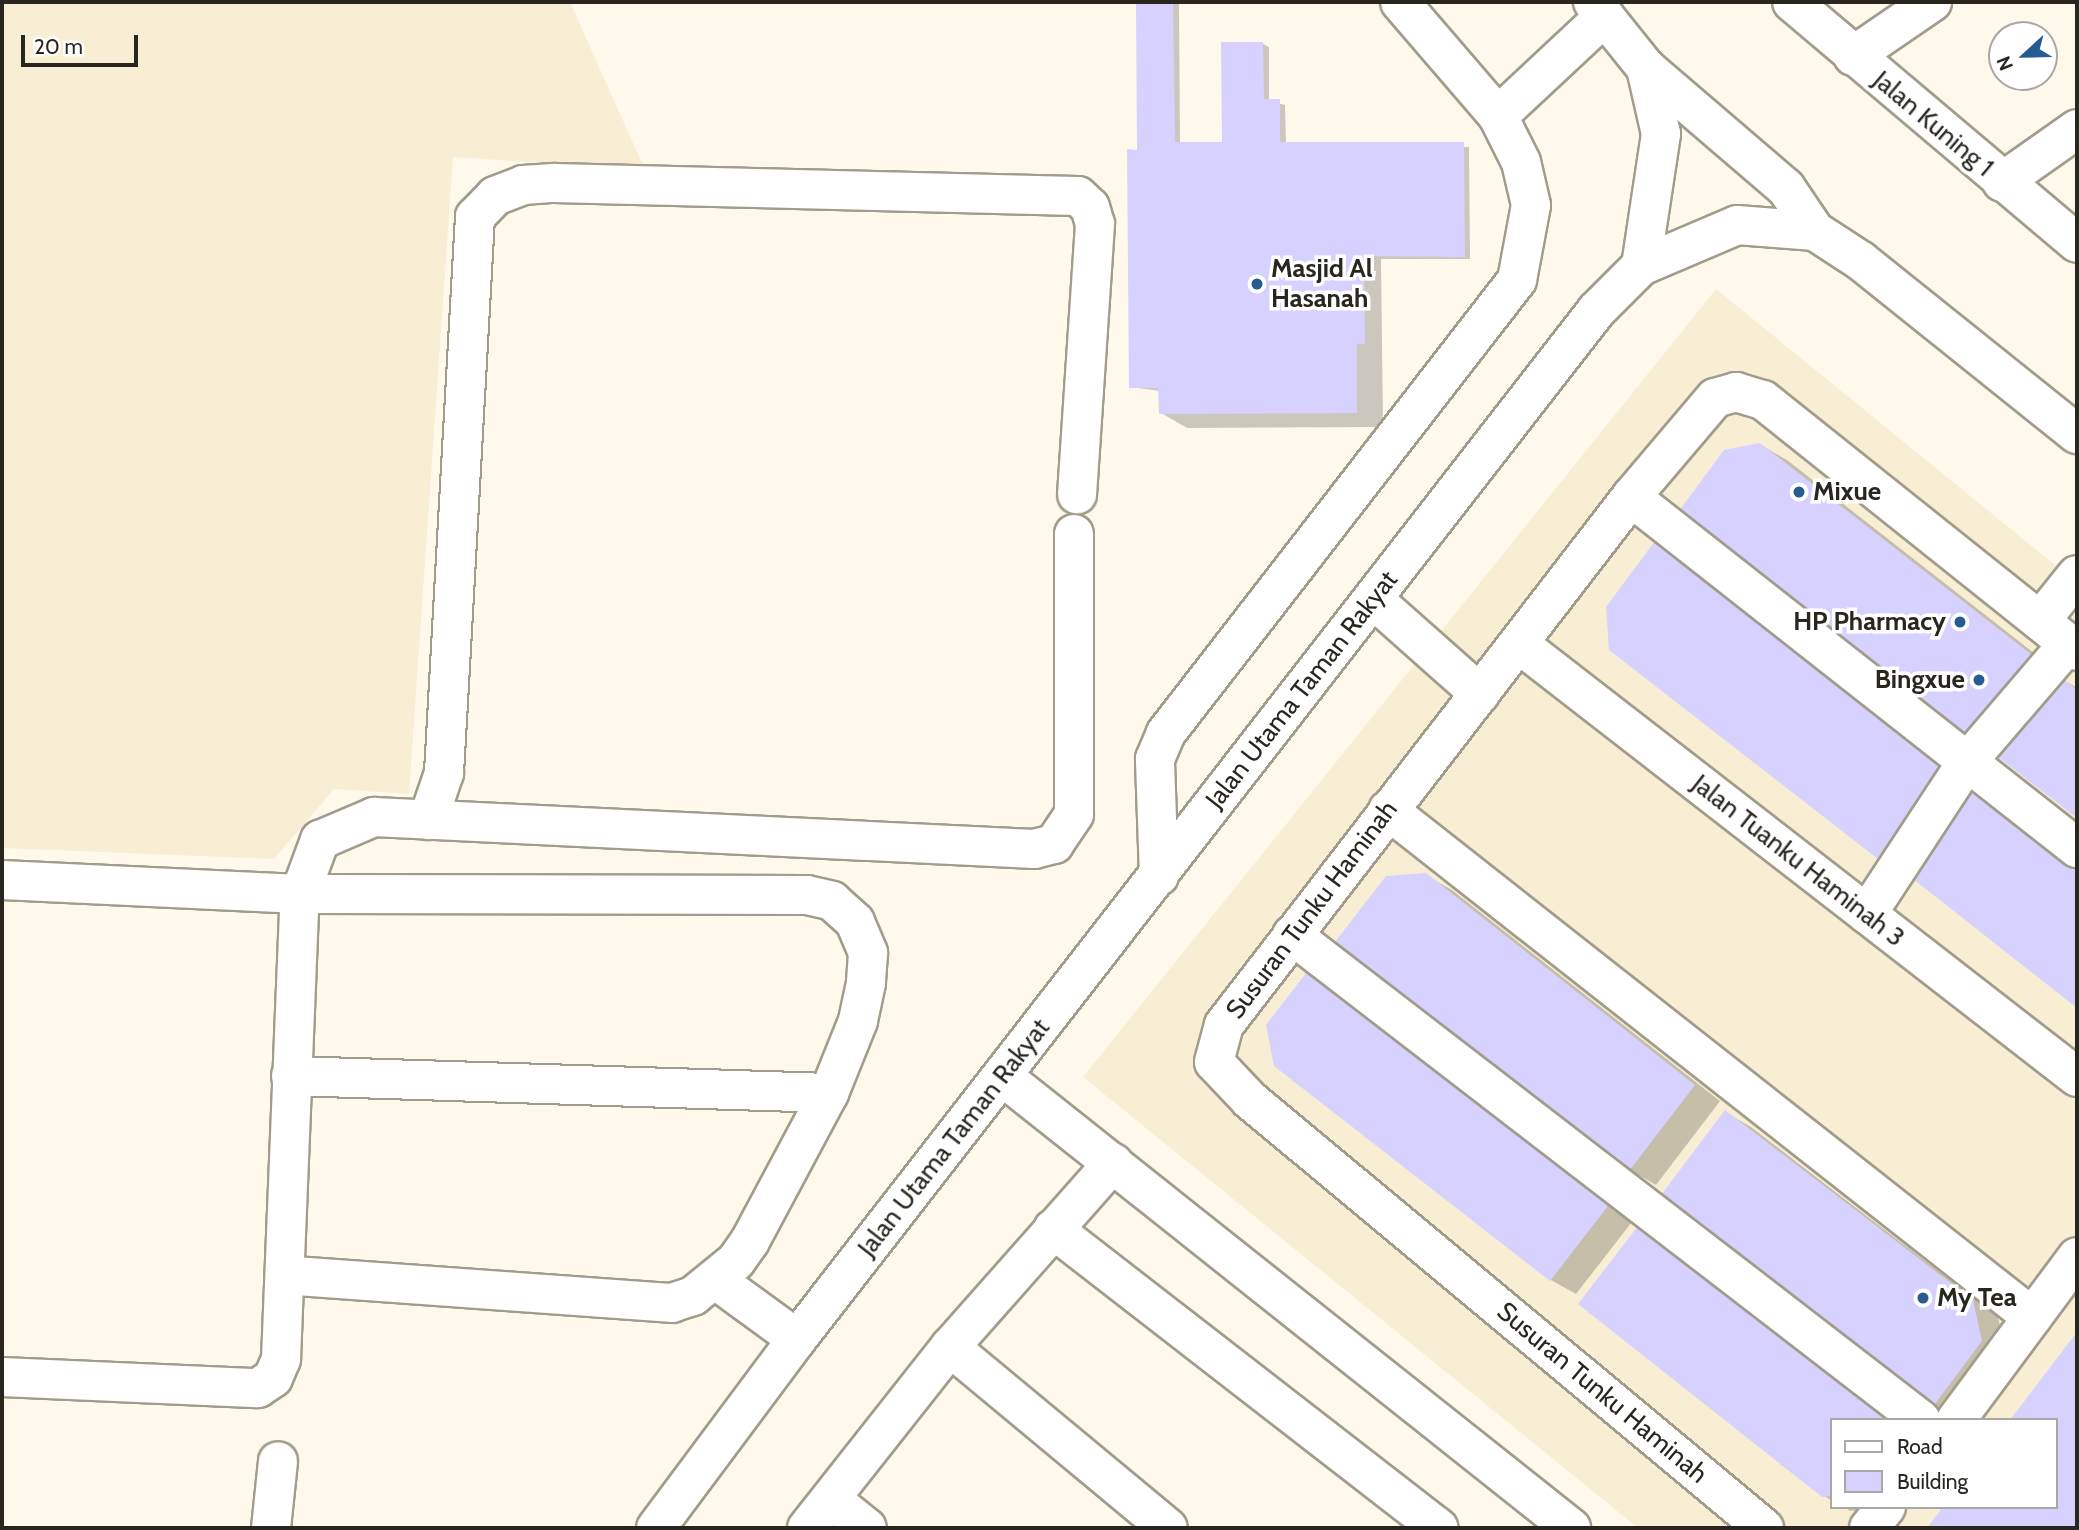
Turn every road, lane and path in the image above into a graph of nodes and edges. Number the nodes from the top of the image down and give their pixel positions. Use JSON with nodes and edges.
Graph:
{"nodes":[{"id":1,"x":1400,"y":2,"type":"edge"},
{"id":2,"x":1792,"y":2,"type":"edge"},
{"id":3,"x":1932,"y":2,"type":"edge"},
{"id":4,"x":1599,"y":9,"type":"edge"},
{"id":5,"x":1853,"y":56,"type":"junction"},
{"id":6,"x":1646,"y":68,"type":"junction"},
{"id":7,"x":1498,"y":116,"type":"junction"},
{"id":8,"x":2077,"y":130,"type":"edge"},
{"id":9,"x":2002,"y":182,"type":"junction"},
{"id":10,"x":1815,"y":231,"type":"junction"},
{"id":11,"x":2077,"y":243,"type":"edge"},
{"id":12,"x":1641,"y":266,"type":"junction"},
{"id":13,"x":2077,"y":434,"type":"edge"},
{"id":14,"x":1077,"y":494,"type":"dead end"},
{"id":15,"x":1631,"y":497,"type":"junction"},
{"id":16,"x":1074,"y":534,"type":"dead end"},
{"id":17,"x":2077,"y":575,"type":"edge"},
{"id":18,"x":1373,"y":599,"type":"junction"},
{"id":19,"x":2062,"y":639,"type":"edge"},
{"id":20,"x":1519,"y":644,"type":"junction"},
{"id":21,"x":1480,"y":694,"type":"junction"},
{"id":22,"x":1967,"y":762,"type":"junction"},
{"id":23,"x":1388,"y":810,"type":"junction"},
{"id":24,"x":428,"y":820,"type":"junction"},
{"id":25,"x":2077,"y":848,"type":"edge"},
{"id":26,"x":1159,"y":876,"type":"junction"},
{"id":27,"x":2,"y":880,"type":"edge"},
{"id":28,"x":300,"y":894,"type":"junction"},
{"id":29,"x":1867,"y":914,"type":"junction"},
{"id":30,"x":1292,"y":935,"type":"junction"},
{"id":31,"x":291,"y":1076,"type":"junction"},
{"id":32,"x":1002,"y":1076,"type":"junction"},
{"id":33,"x":2077,"y":1077,"type":"edge"},
{"id":34,"x":829,"y":1093,"type":"junction"},
{"id":35,"x":1113,"y":1163,"type":"junction"},
{"id":36,"x":1053,"y":1229,"type":"junction"},
{"id":37,"x":2077,"y":1257,"type":"edge"},
{"id":38,"x":285,"y":1275,"type":"junction"},
{"id":39,"x":716,"y":1280,"type":"junction"},
{"id":40,"x":2032,"y":1317,"type":"junction"},
{"id":41,"x":797,"y":1339,"type":"junction"},
{"id":42,"x":950,"y":1348,"type":"junction"},
{"id":43,"x":2,"y":1377,"type":"edge"},
{"id":44,"x":1918,"y":1418,"type":"edge"},
{"id":45,"x":1957,"y":1418,"type":"edge"},
{"id":46,"x":278,"y":1461,"type":"dead end"},
{"id":47,"x":831,"y":1499,"type":"junction"},
{"id":48,"x":1884,"y":1509,"type":"edge"},
{"id":49,"x":271,"y":1528,"type":"edge"},
{"id":50,"x":656,"y":1528,"type":"edge"},
{"id":51,"x":807,"y":1528,"type":"edge"},
{"id":52,"x":867,"y":1528,"type":"edge"},
{"id":53,"x":1168,"y":1528,"type":"edge"},
{"id":54,"x":1439,"y":1528,"type":"edge"},
{"id":55,"x":1571,"y":1528,"type":"edge"},
{"id":56,"x":1764,"y":1528,"type":"edge"},
{"id":57,"x":1869,"y":1528,"type":"edge"}],
"edges":[{"from":1,"to":7,"type":"street"},
{"from":2,"to":5,"type":"street","name":"Jalan Kuning 1"},
{"from":3,"to":5,"type":"street"},
{"from":4,"to":6,"type":"street"},
{"from":4,"to":7,"type":"street"},
{"from":5,"to":9,"type":"street","name":"Jalan Kuning 1"},
{"from":6,"to":10,"type":"street"},
{"from":6,"to":12,"type":"street"},
{"from":7,"to":26,"type":"street"},
{"from":8,"to":9,"type":"street"},
{"from":9,"to":11,"type":"street","name":"Jalan Kuning 1"},
{"from":10,"to":12,"type":"street","name":"Jalan Utama Taman Rakyat"},
{"from":10,"to":13,"type":"street","name":"Jalan Utama Taman Rakyat"},
{"from":12,"to":18,"type":"street","name":"Jalan Utama Taman Rakyat"},
{"from":14,"to":24,"type":"street"},
{"from":15,"to":19,"type":"street","name":"Susuran Tunku Haminah"},
{"from":15,"to":20,"type":"street","name":"Susuran Tunku Haminah"},
{"from":15,"to":22,"type":"street"},
{"from":16,"to":24,"type":"street"},
{"from":17,"to":19,"type":"street"},
{"from":18,"to":21,"type":"street"},
{"from":18,"to":26,"type":"street","name":"Jalan Utama Taman Rakyat"},
{"from":19,"to":22,"type":"street"},
{"from":20,"to":21,"type":"street","name":"Susuran Tunku Haminah"},
{"from":20,"to":29,"type":"street","name":"Jalan Tuanku Haminah 3"},
{"from":21,"to":23,"type":"street","name":"Susuran Tunku Haminah"},
{"from":22,"to":25,"type":"street"},
{"from":22,"to":29,"type":"street"},
{"from":23,"to":30,"type":"street","name":"Susuran Tunku Haminah"},
{"from":23,"to":40,"type":"street"},
{"from":24,"to":28,"type":"street"},
{"from":26,"to":32,"type":"street","name":"Jalan Utama Taman Rakyat"},
{"from":27,"to":28,"type":"street"},
{"from":28,"to":31,"type":"street"},
{"from":28,"to":34,"type":"street"},
{"from":29,"to":33,"type":"street","name":"Jalan Tuanku Haminah 3"},
{"from":30,"to":44,"type":"street"},
{"from":30,"to":56,"type":"street","name":"Susuran Tunku Haminah"},
{"from":31,"to":34,"type":"street"},
{"from":31,"to":38,"type":"street"},
{"from":32,"to":35,"type":"street"},
{"from":32,"to":41,"type":"street","name":"Jalan Utama Taman Rakyat"},
{"from":34,"to":39,"type":"street"},
{"from":35,"to":36,"type":"street"},
{"from":35,"to":55,"type":"street"},
{"from":36,"to":42,"type":"street"},
{"from":36,"to":54,"type":"street"},
{"from":37,"to":40,"type":"street"},
{"from":38,"to":39,"type":"street"},
{"from":38,"to":43,"type":"street"},
{"from":39,"to":41,"type":"street"},
{"from":40,"to":45,"type":"street"},
{"from":41,"to":50,"type":"street","name":"Jalan Utama Taman Rakyat"},
{"from":42,"to":47,"type":"street"},
{"from":42,"to":53,"type":"street"},
{"from":46,"to":49,"type":"street"},
{"from":47,"to":51,"type":"street"},
{"from":47,"to":52,"type":"street"},
{"from":48,"to":57,"type":"street"}]}
